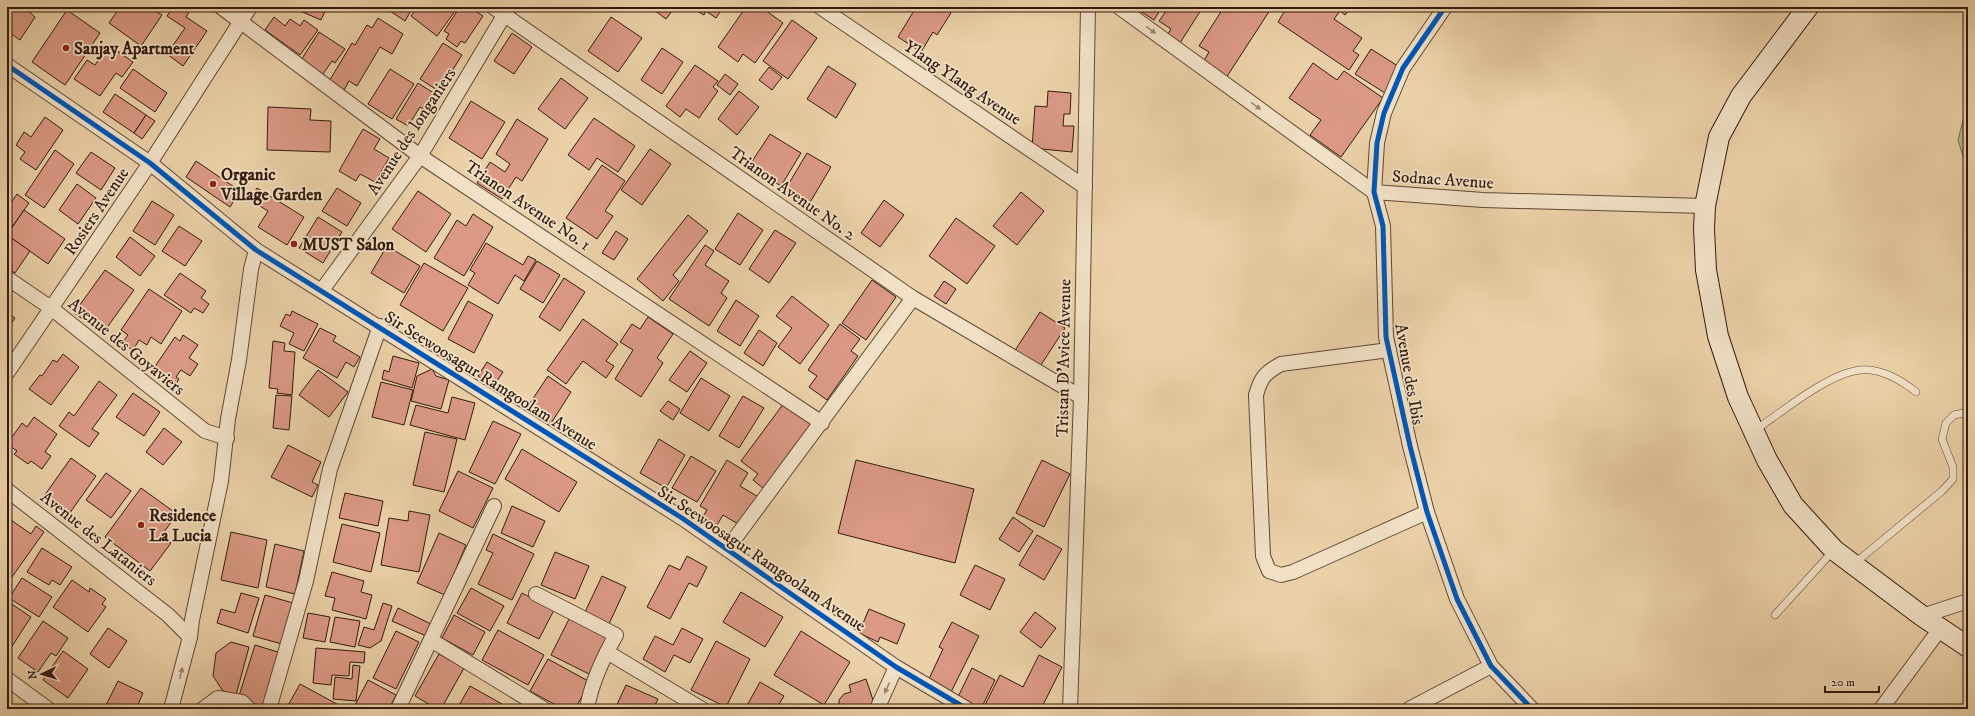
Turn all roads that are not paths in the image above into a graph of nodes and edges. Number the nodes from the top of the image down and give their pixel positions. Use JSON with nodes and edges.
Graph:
{"nodes":[{"id":1,"x":221,"y":7,"type":"edge"},
{"id":2,"x":250,"y":7,"type":"edge"},
{"id":3,"x":493,"y":7,"type":"edge"},
{"id":4,"x":820,"y":7,"type":"edge"},
{"id":5,"x":1088,"y":7,"type":"edge"},
{"id":6,"x":1119,"y":7,"type":"edge"},
{"id":7,"x":1445,"y":7,"type":"edge"},
{"id":8,"x":1808,"y":7,"type":"edge"},
{"id":9,"x":507,"y":11,"type":"edge"},
{"id":10,"x":241,"y":21,"type":"junction"},
{"id":11,"x":7,"y":65,"type":"edge"},
{"id":12,"x":420,"y":156,"type":"junction"},
{"id":13,"x":150,"y":163,"type":"junction"},
{"id":14,"x":1085,"y":187,"type":"junction"},
{"id":15,"x":1374,"y":192,"type":"junction"},
{"id":16,"x":1705,"y":206,"type":"junction"},
{"id":17,"x":256,"y":250,"type":"junction"},
{"id":18,"x":7,"y":278,"type":"edge"},
{"id":19,"x":322,"y":290,"type":"junction"},
{"id":20,"x":912,"y":298,"type":"junction"},
{"id":21,"x":51,"y":308,"type":"junction"},
{"id":22,"x":380,"y":326,"type":"junction"},
{"id":23,"x":1389,"y":350,"type":"junction"},
{"id":24,"x":7,"y":373,"type":"edge"},
{"id":25,"x":1916,"y":392,"type":"dead end"},
{"id":26,"x":1081,"y":397,"type":"junction"},
{"id":27,"x":1968,"y":412,"type":"edge"},
{"id":28,"x":822,"y":422,"type":"junction"},
{"id":29,"x":1754,"y":431,"type":"junction"},
{"id":30,"x":227,"y":438,"type":"junction"},
{"id":31,"x":7,"y":490,"type":"edge"},
{"id":32,"x":494,"y":506,"type":"dead end"},
{"id":33,"x":1427,"y":512,"type":"junction"},
{"id":34,"x":727,"y":549,"type":"junction"},
{"id":35,"x":1834,"y":550,"type":"junction"},
{"id":36,"x":1853,"y":565,"type":"junction"},
{"id":37,"x":536,"y":594,"type":"dead end"},
{"id":38,"x":1968,"y":601,"type":"edge"},
{"id":39,"x":168,"y":615,"type":"junction"},
{"id":40,"x":1775,"y":615,"type":"dead end"},
{"id":41,"x":1922,"y":616,"type":"junction"},
{"id":42,"x":192,"y":620,"type":"junction"},
{"id":43,"x":1940,"y":629,"type":"junction"},
{"id":44,"x":190,"y":637,"type":"junction"},
{"id":45,"x":431,"y":640,"type":"junction"},
{"id":46,"x":1968,"y":647,"type":"edge"},
{"id":47,"x":607,"y":652,"type":"junction"},
{"id":48,"x":1491,"y":666,"type":"junction"},
{"id":49,"x":896,"y":667,"type":"junction"},
{"id":50,"x":7,"y":679,"type":"edge"},
{"id":51,"x":48,"y":709,"type":"edge"},
{"id":52,"x":171,"y":709,"type":"edge"},
{"id":53,"x":203,"y":709,"type":"edge"},
{"id":54,"x":249,"y":709,"type":"edge"},
{"id":55,"x":269,"y":709,"type":"edge"},
{"id":56,"x":398,"y":709,"type":"edge"},
{"id":57,"x":544,"y":709,"type":"edge"},
{"id":58,"x":587,"y":709,"type":"edge"},
{"id":59,"x":702,"y":709,"type":"edge"},
{"id":60,"x":877,"y":709,"type":"edge"},
{"id":61,"x":967,"y":709,"type":"edge"},
{"id":62,"x":1070,"y":709,"type":"edge"},
{"id":63,"x":1409,"y":709,"type":"edge"},
{"id":64,"x":1532,"y":709,"type":"edge"},
{"id":65,"x":1881,"y":709,"type":"edge"}],
"edges":[{"from":1,"to":10,"type":"street","name":"Trianon Avenue No. 1"},
{"from":2,"to":10,"type":"street","name":"Rosiers Avenue"},
{"from":3,"to":9,"type":"street","name":"Trianon Avenue No. 2"},
{"from":4,"to":14,"type":"street","name":"Ylang Ylang Avenue"},
{"from":5,"to":14,"type":"street","name":"Tristan D'Avice Avenue"},
{"from":6,"to":15,"type":"street","name":"Sodnac Avenue","one_way":true},
{"from":7,"to":15,"type":"street","name":"Avenue des Ibis"},
{"from":8,"to":16,"type":"main road"},
{"from":9,"to":12,"type":"street","name":"Avenue des longaniers"},
{"from":9,"to":20,"type":"street","name":"Trianon Avenue No. 2"},
{"from":10,"to":12,"type":"street","name":"Trianon Avenue No. 1"},
{"from":10,"to":13,"type":"street","name":"Rosiers Avenue"},
{"from":11,"to":13,"type":"street","name":"Sir Seewoosagur Ramgoolam Avenue"},
{"from":12,"to":19,"type":"street","name":"Avenue des longaniers"},
{"from":12,"to":28,"type":"street","name":"Trianon Avenue No. 1"},
{"from":13,"to":17,"type":"street","name":"Sir Seewoosagur Ramgoolam Avenue"},
{"from":13,"to":21,"type":"street","name":"Rosiers Avenue"},
{"from":14,"to":26,"type":"street","name":"Tristan D'Avice Avenue"},
{"from":15,"to":16,"type":"street","name":"Sodnac Avenue"},
{"from":15,"to":23,"type":"street","name":"Avenue des Ibis"},
{"from":16,"to":29,"type":"main road"},
{"from":17,"to":19,"type":"street","name":"Sir Seewoosagur Ramgoolam Avenue"},
{"from":17,"to":30,"type":"street"},
{"from":18,"to":21,"type":"street","name":"Avenue des Goyaviers"},
{"from":19,"to":22,"type":"street","name":"Sir Seewoosagur Ramgoolam Avenue"},
{"from":20,"to":26,"type":"street","name":"Trianon Avenue No. 2"},
{"from":20,"to":28,"type":"street"},
{"from":21,"to":24,"type":"street","name":"Rosiers Avenue"},
{"from":21,"to":30,"type":"street","name":"Avenue des Goyaviers"},
{"from":22,"to":34,"type":"street","name":"Sir Seewoosagur Ramgoolam Avenue"},
{"from":22,"to":55,"type":"street"},
{"from":23,"to":33,"type":"street","name":"Avenue des Ibis"},
{"from":23,"to":33,"type":"street"},
{"from":25,"to":29,"type":"lane"},
{"from":26,"to":62,"type":"street","name":"Tristan D'Avice Avenue"},
{"from":27,"to":36,"type":"lane"},
{"from":28,"to":34,"type":"street"},
{"from":29,"to":35,"type":"main road"},
{"from":30,"to":42,"type":"street"},
{"from":31,"to":39,"type":"street","name":"Avenue des Lataniers"},
{"from":32,"to":45,"type":"street"},
{"from":33,"to":48,"type":"street","name":"Avenue des Ibis"},
{"from":34,"to":49,"type":"street","name":"Sir Seewoosagur Ramgoolam Avenue"},
{"from":35,"to":36,"type":"main road"},
{"from":35,"to":40,"type":"lane"},
{"from":36,"to":41,"type":"main road"},
{"from":37,"to":47,"type":"street"},
{"from":38,"to":41,"type":"street"},
{"from":39,"to":42,"type":"street"},
{"from":39,"to":44,"type":"street","name":"Avenue des Lataniers"},
{"from":41,"to":43,"type":"main road"},
{"from":42,"to":44,"type":"street"},
{"from":43,"to":46,"type":"main road"},
{"from":43,"to":65,"type":"street"},
{"from":52,"to":44,"type":"street","one_way":true},
{"from":45,"to":56,"type":"street"},
{"from":45,"to":57,"type":"street"},
{"from":47,"to":58,"type":"street"},
{"from":47,"to":59,"type":"street"},
{"from":48,"to":63,"type":"street"},
{"from":48,"to":64,"type":"street","name":"Avenue des Ibis"},
{"from":49,"to":60,"type":"street","one_way":true},
{"from":49,"to":61,"type":"street","name":"Sir Seewoosagur Ramgoolam Avenue"},
{"from":50,"to":51,"type":"street"},
{"from":53,"to":54,"type":"street"}]}
